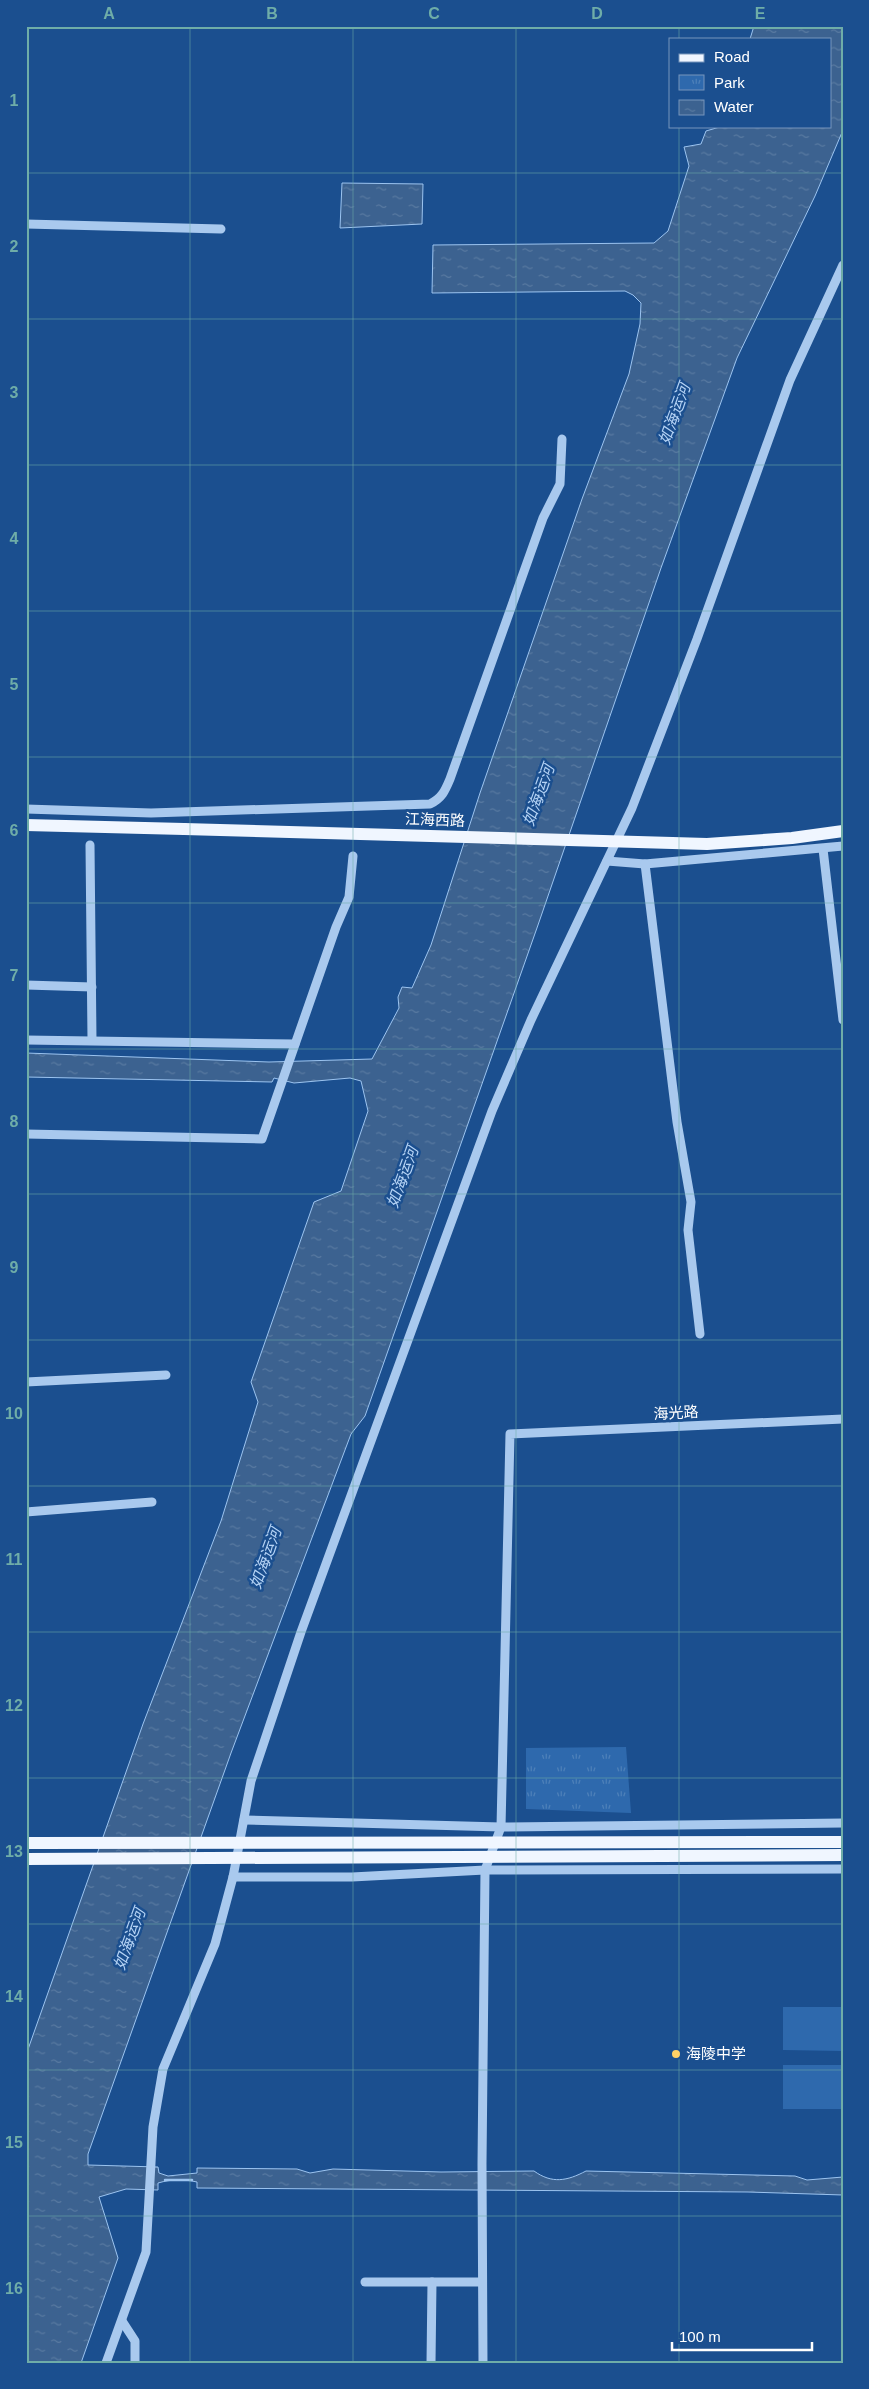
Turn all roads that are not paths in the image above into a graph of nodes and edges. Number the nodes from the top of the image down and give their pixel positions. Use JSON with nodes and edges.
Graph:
{"nodes":[{"id":1,"x":26,"y":224,"type":"edge"},
{"id":2,"x":221,"y":229,"type":"dead end"},
{"id":3,"x":843,"y":265,"type":"edge"},
{"id":4,"x":562,"y":439,"type":"dead end"},
{"id":5,"x":26,"y":809,"type":"edge"},
{"id":6,"x":26,"y":825,"type":"edge"},
{"id":7,"x":843,"y":831,"type":"edge"},
{"id":8,"x":90,"y":845,"type":"dead end"},
{"id":9,"x":843,"y":846,"type":"edge"},
{"id":10,"x":823,"y":849,"type":"junction"},
{"id":11,"x":353,"y":856,"type":"dead end"},
{"id":12,"x":607,"y":861,"type":"junction"},
{"id":13,"x":645,"y":864,"type":"junction"},
{"id":14,"x":26,"y":985,"type":"edge"},
{"id":15,"x":92,"y":986,"type":"junction"},
{"id":16,"x":843,"y":1020,"type":"edge"},
{"id":17,"x":26,"y":1040,"type":"edge"},
{"id":18,"x":92,"y":1040,"type":"junction"},
{"id":19,"x":295,"y":1044,"type":"junction"},
{"id":20,"x":26,"y":1134,"type":"edge"},
{"id":21,"x":700,"y":1334,"type":"dead end"},
{"id":22,"x":166,"y":1375,"type":"dead end"},
{"id":23,"x":26,"y":1382,"type":"edge"},
{"id":24,"x":843,"y":1419,"type":"edge"},
{"id":25,"x":152,"y":1502,"type":"dead end"},
{"id":26,"x":26,"y":1512,"type":"edge"},
{"id":27,"x":244,"y":1820,"type":"junction"},
{"id":28,"x":843,"y":1823,"type":"edge"},
{"id":29,"x":501,"y":1827,"type":"junction"},
{"id":30,"x":843,"y":1842,"type":"edge"},
{"id":31,"x":26,"y":1843,"type":"edge"},
{"id":32,"x":843,"y":1855,"type":"edge"},
{"id":33,"x":26,"y":1859,"type":"edge"},
{"id":34,"x":485,"y":1870,"type":"junction"},
{"id":35,"x":843,"y":1870,"type":"edge"},
{"id":36,"x":233,"y":1877,"type":"junction"},
{"id":37,"x":365,"y":2282,"type":"dead end"},
{"id":38,"x":432,"y":2282,"type":"junction"},
{"id":39,"x":482,"y":2282,"type":"junction"},
{"id":40,"x":122,"y":2321,"type":"junction"},
{"id":41,"x":106,"y":2363,"type":"edge"},
{"id":42,"x":135,"y":2363,"type":"edge"},
{"id":43,"x":431,"y":2363,"type":"edge"},
{"id":44,"x":483,"y":2363,"type":"edge"}],
"edges":[{"from":1,"to":2,"type":"street"},
{"from":3,"to":12,"type":"street"},
{"from":4,"to":5,"type":"street"},
{"from":6,"to":7,"type":"main road","name":"江海西路","bridge":true},
{"from":8,"to":15,"type":"street"},
{"from":9,"to":10,"type":"street"},
{"from":10,"to":13,"type":"street"},
{"from":10,"to":16,"type":"street"},
{"from":11,"to":19,"type":"street"},
{"from":12,"to":13,"type":"street"},
{"from":12,"to":27,"type":"street"},
{"from":13,"to":21,"type":"street"},
{"from":14,"to":15,"type":"street"},
{"from":15,"to":18,"type":"street"},
{"from":17,"to":18,"type":"street"},
{"from":18,"to":19,"type":"street"},
{"from":19,"to":20,"type":"street"},
{"from":22,"to":23,"type":"street"},
{"from":24,"to":29,"type":"street","name":"海光路"},
{"from":25,"to":26,"type":"street"},
{"from":27,"to":29,"type":"street"},
{"from":27,"to":36,"type":"street"},
{"from":28,"to":29,"type":"street"},
{"from":29,"to":34,"type":"street"},
{"from":30,"to":31,"type":"main road","bridge":true},
{"from":32,"to":33,"type":"main road","bridge":true},
{"from":34,"to":35,"type":"street"},
{"from":34,"to":36,"type":"street"},
{"from":34,"to":39,"type":"street"},
{"from":36,"to":40,"type":"street"},
{"from":37,"to":38,"type":"street"},
{"from":38,"to":39,"type":"street"},
{"from":38,"to":43,"type":"street"},
{"from":39,"to":44,"type":"street"},
{"from":40,"to":41,"type":"street"},
{"from":40,"to":42,"type":"street"}]}
